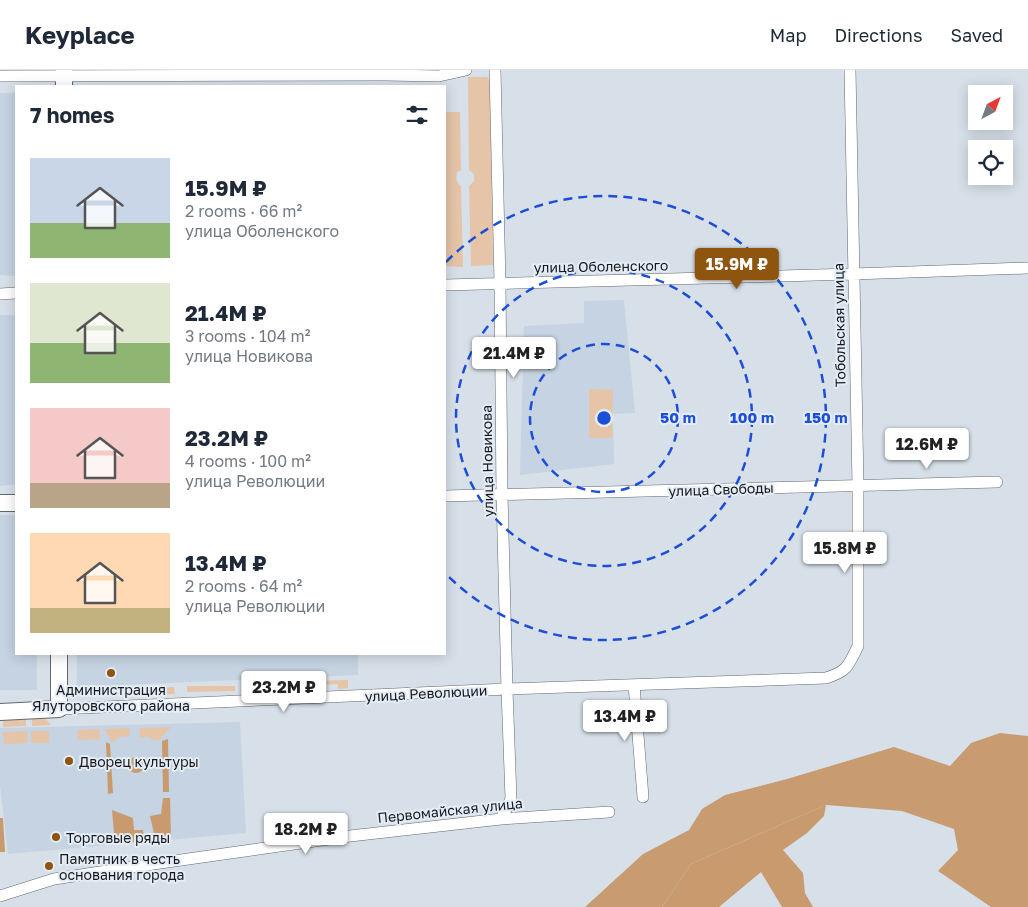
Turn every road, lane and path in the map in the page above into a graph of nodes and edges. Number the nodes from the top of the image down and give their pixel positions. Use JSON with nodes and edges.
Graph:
{"nodes":[{"id":1,"x":466,"y":70,"type":"edge"},
{"id":2,"x":495,"y":70,"type":"edge"},
{"id":3,"x":850,"y":70,"type":"edge"},
{"id":4,"x":0,"y":76,"type":"edge"},
{"id":5,"x":64,"y":78,"type":"edge"},
{"id":6,"x":1028,"y":268,"type":"edge"},
{"id":7,"x":853,"y":274,"type":"junction"},
{"id":8,"x":500,"y":283,"type":"junction"},
{"id":9,"x":446,"y":284,"type":"edge"},
{"id":10,"x":0,"y":294,"type":"edge"},
{"id":11,"x":15,"y":294,"type":"edge"},
{"id":12,"x":997,"y":482,"type":"dead end"},
{"id":13,"x":858,"y":485,"type":"junction"},
{"id":14,"x":502,"y":495,"type":"junction"},
{"id":15,"x":446,"y":496,"type":"edge"},
{"id":16,"x":0,"y":503,"type":"edge"},
{"id":17,"x":15,"y":503,"type":"edge"},
{"id":18,"x":60,"y":655,"type":"edge"},
{"id":19,"x":848,"y":666,"type":"joint"},
{"id":20,"x":634,"y":685,"type":"junction"},
{"id":21,"x":507,"y":689,"type":"junction"},
{"id":22,"x":59,"y":709,"type":"junction"},
{"id":23,"x":0,"y":712,"type":"edge"},
{"id":24,"x":643,"y":797,"type":"dead end"},
{"id":25,"x":609,"y":812,"type":"dead end"},
{"id":26,"x":501,"y":819,"type":"junction"},
{"id":27,"x":0,"y":896,"type":"edge"}],
"edges":[{"from":1,"to":5,"type":"street"},
{"from":2,"to":8,"type":"street","name":"улица Новикова"},
{"from":3,"to":7,"type":"street","name":"Тобольская улица"},
{"from":4,"to":5,"type":"street"},
{"from":6,"to":7,"type":"street","name":"улица Оболенского"},
{"from":7,"to":8,"type":"street","name":"улица Оболенского"},
{"from":7,"to":13,"type":"street","name":"Тобольская улица"},
{"from":8,"to":9,"type":"street","name":"улица Оболенского"},
{"from":8,"to":14,"type":"street","name":"улица Новикова"},
{"from":10,"to":11,"type":"street"},
{"from":12,"to":13,"type":"street","name":"улица Свободы"},
{"from":13,"to":14,"type":"street","name":"улица Свободы"},
{"from":13,"to":19,"type":"street","name":"Тобольская улица"},
{"from":14,"to":15,"type":"street","name":"улица Свободы"},
{"from":14,"to":21,"type":"street","name":"улица Новикова"},
{"from":16,"to":17,"type":"main road"},
{"from":18,"to":22,"type":"main road"},
{"from":19,"to":20,"type":"street","name":"улица Революции"},
{"from":20,"to":21,"type":"street","name":"улица Революции"},
{"from":20,"to":24,"type":"street"},
{"from":21,"to":22,"type":"street","name":"улица Революции"},
{"from":21,"to":26,"type":"street","name":"улица Новикова"},
{"from":22,"to":23,"type":"main road","name":"улица Революции"},
{"from":25,"to":26,"type":"street","name":"Первомайская улица"},
{"from":26,"to":27,"type":"street","name":"Первомайская улица"}]}
